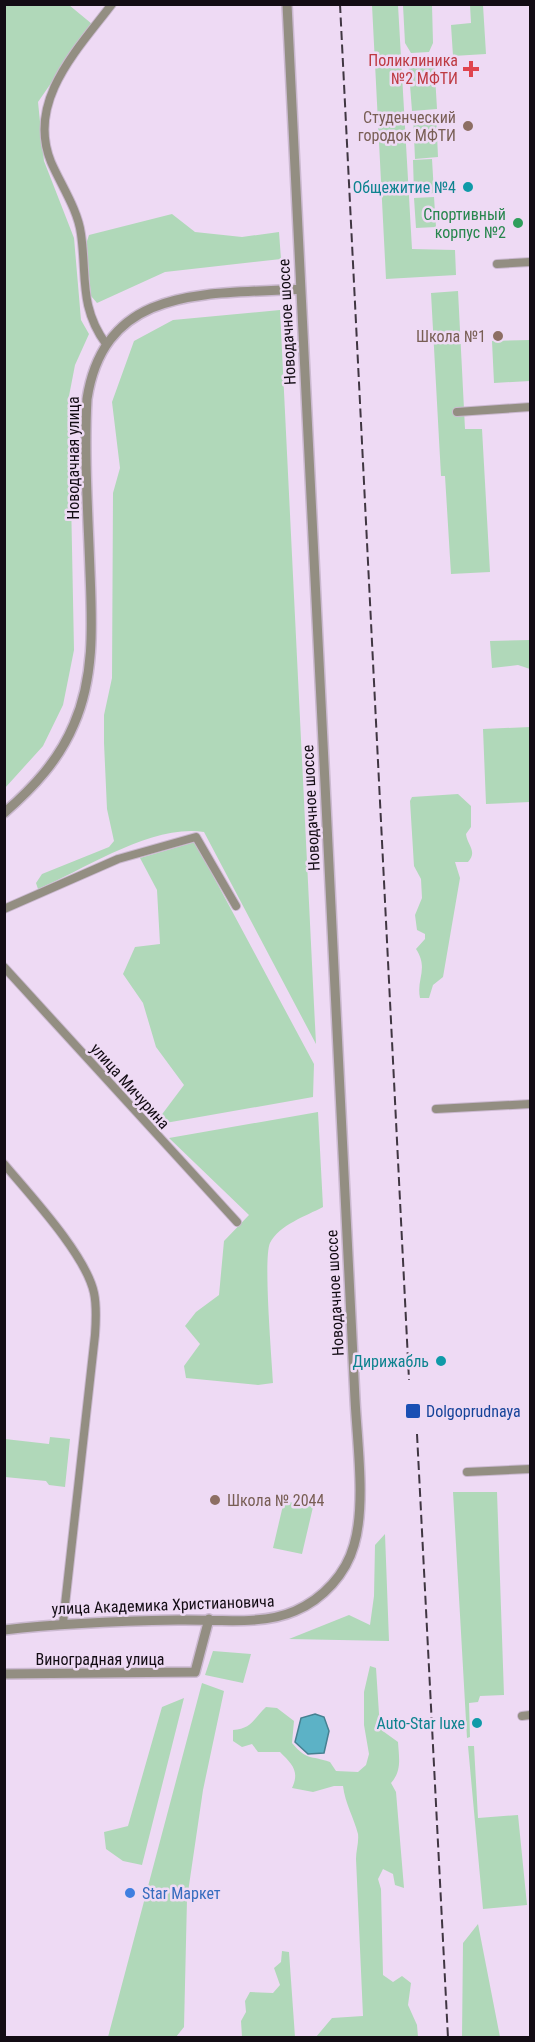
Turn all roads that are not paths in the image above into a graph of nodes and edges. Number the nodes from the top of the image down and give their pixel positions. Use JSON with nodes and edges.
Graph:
{"nodes":[{"id":1,"x":112,"y":4,"type":"edge"},
{"id":2,"x":287,"y":4,"type":"edge"},
{"id":3,"x":531,"y":262,"type":"edge"},
{"id":4,"x":497,"y":264,"type":"dead end"},
{"id":5,"x":300,"y":290,"type":"junction"},
{"id":6,"x":106,"y":344,"type":"junction"},
{"id":7,"x":531,"y":407,"type":"edge"},
{"id":8,"x":457,"y":412,"type":"dead end"},
{"id":9,"x":4,"y":813,"type":"edge"},
{"id":10,"x":236,"y":906,"type":"dead end"},
{"id":11,"x":4,"y":909,"type":"edge"},
{"id":12,"x":4,"y":966,"type":"edge"},
{"id":13,"x":531,"y":1104,"type":"edge"},
{"id":14,"x":436,"y":1109,"type":"dead end"},
{"id":15,"x":4,"y":1164,"type":"edge"},
{"id":16,"x":237,"y":1222,"type":"dead end"},
{"id":17,"x":531,"y":1469,"type":"edge"},
{"id":18,"x":466,"y":1472,"type":"dead end"},
{"id":19,"x":318,"y":1597,"type":"joint"},
{"id":20,"x":209,"y":1619,"type":"junction"},
{"id":21,"x":63,"y":1623,"type":"junction"},
{"id":22,"x":4,"y":1630,"type":"edge"},
{"id":23,"x":4,"y":1674,"type":"edge"}],
"edges":[{"from":1,"to":6,"type":"street"},
{"from":2,"to":5,"type":"street","name":"Новодачное шоссе"},
{"from":3,"to":4,"type":"street"},
{"from":5,"to":6,"type":"street","name":"Новодачная улица"},
{"from":5,"to":19,"type":"street","name":"Новодачное шоссе"},
{"from":6,"to":9,"type":"street","name":"Новодачная улица"},
{"from":7,"to":8,"type":"street"},
{"from":10,"to":11,"type":"street"},
{"from":12,"to":16,"type":"street","name":"улица Мичурина"},
{"from":13,"to":14,"type":"street"},
{"from":15,"to":21,"type":"street"},
{"from":17,"to":18,"type":"street"},
{"from":19,"to":20,"type":"street","name":"улица Академика Христиановича"},
{"from":20,"to":21,"type":"street","name":"улица Академика Христиановича"},
{"from":20,"to":23,"type":"street","name":"Виноградная улица"},
{"from":21,"to":22,"type":"street","name":"улица Академика Христиановича"}]}
